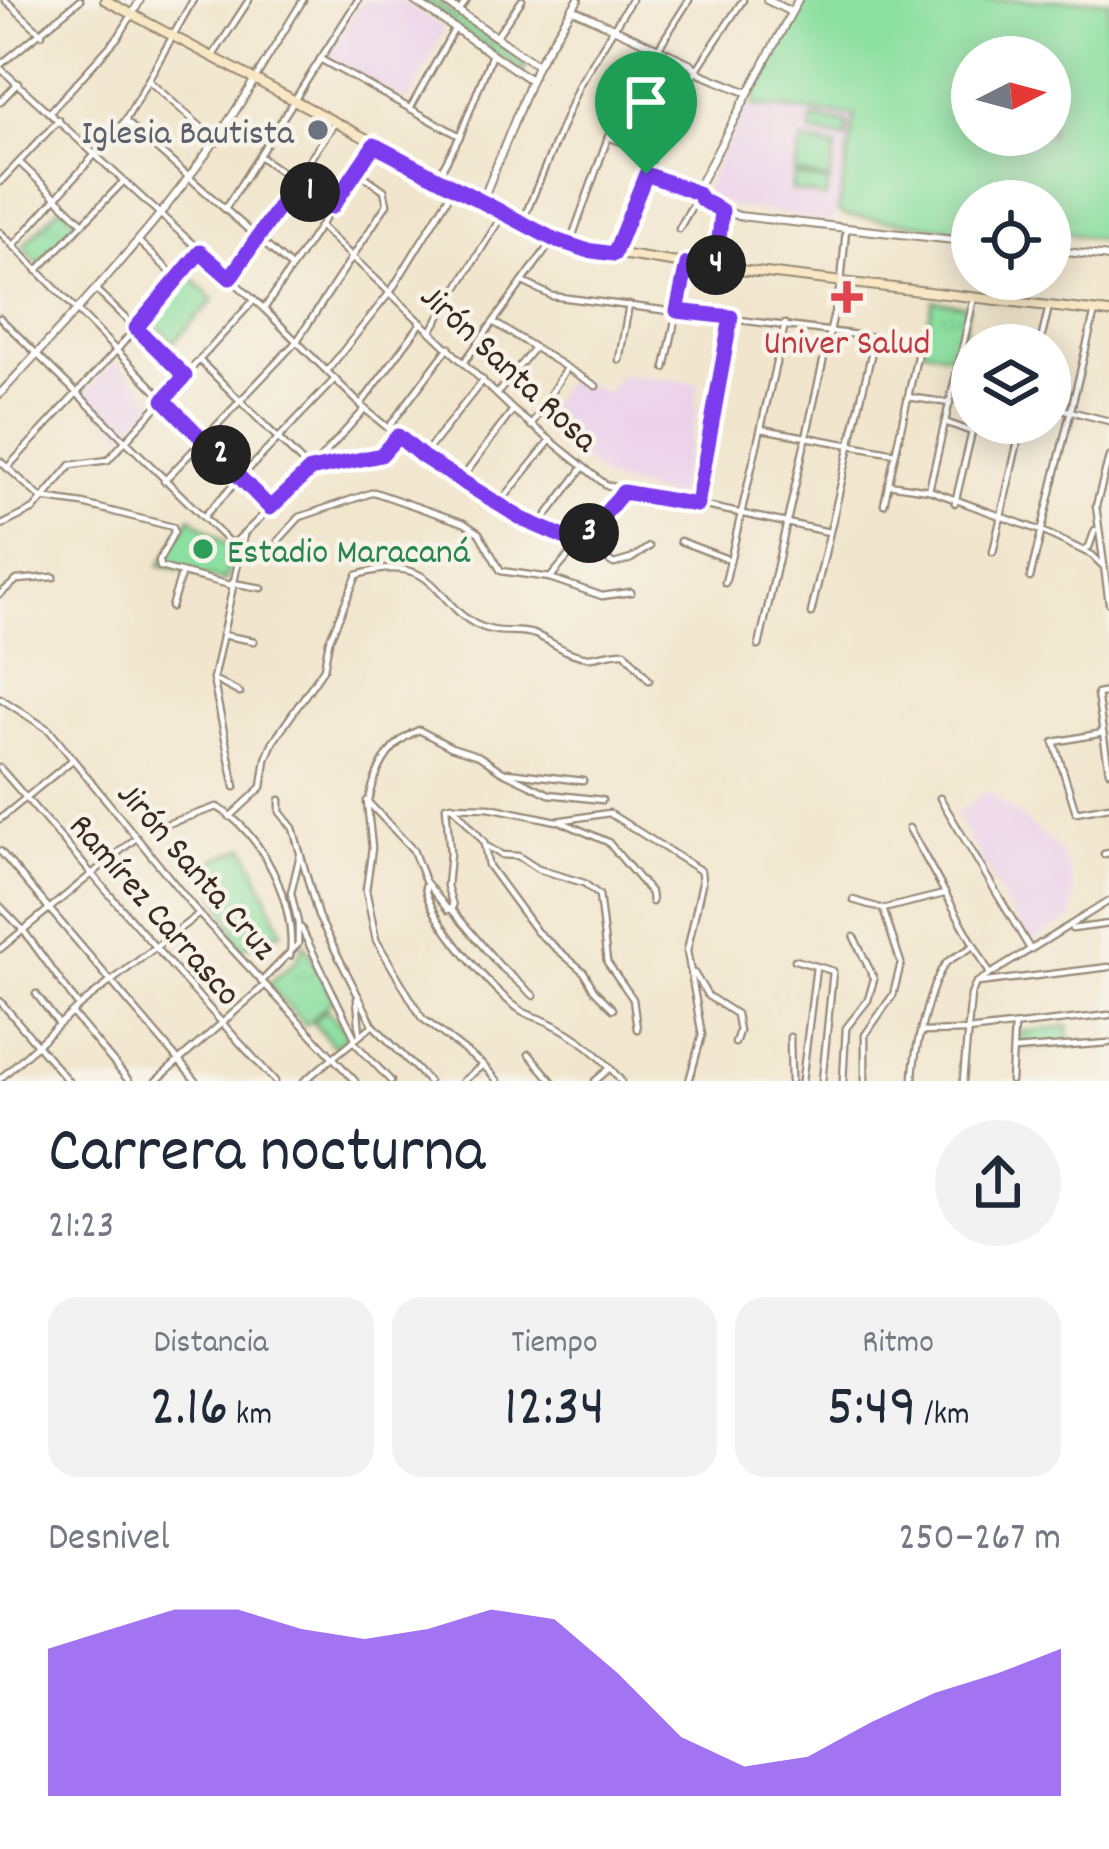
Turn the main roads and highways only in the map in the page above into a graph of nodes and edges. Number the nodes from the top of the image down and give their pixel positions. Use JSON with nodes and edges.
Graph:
{"nodes":[{"id":1,"x":106,"y":0,"type":"edge"},
{"id":2,"x":1109,"y":313,"type":"edge"}],
"edges":[{"from":1,"to":2,"type":"main road"}]}
